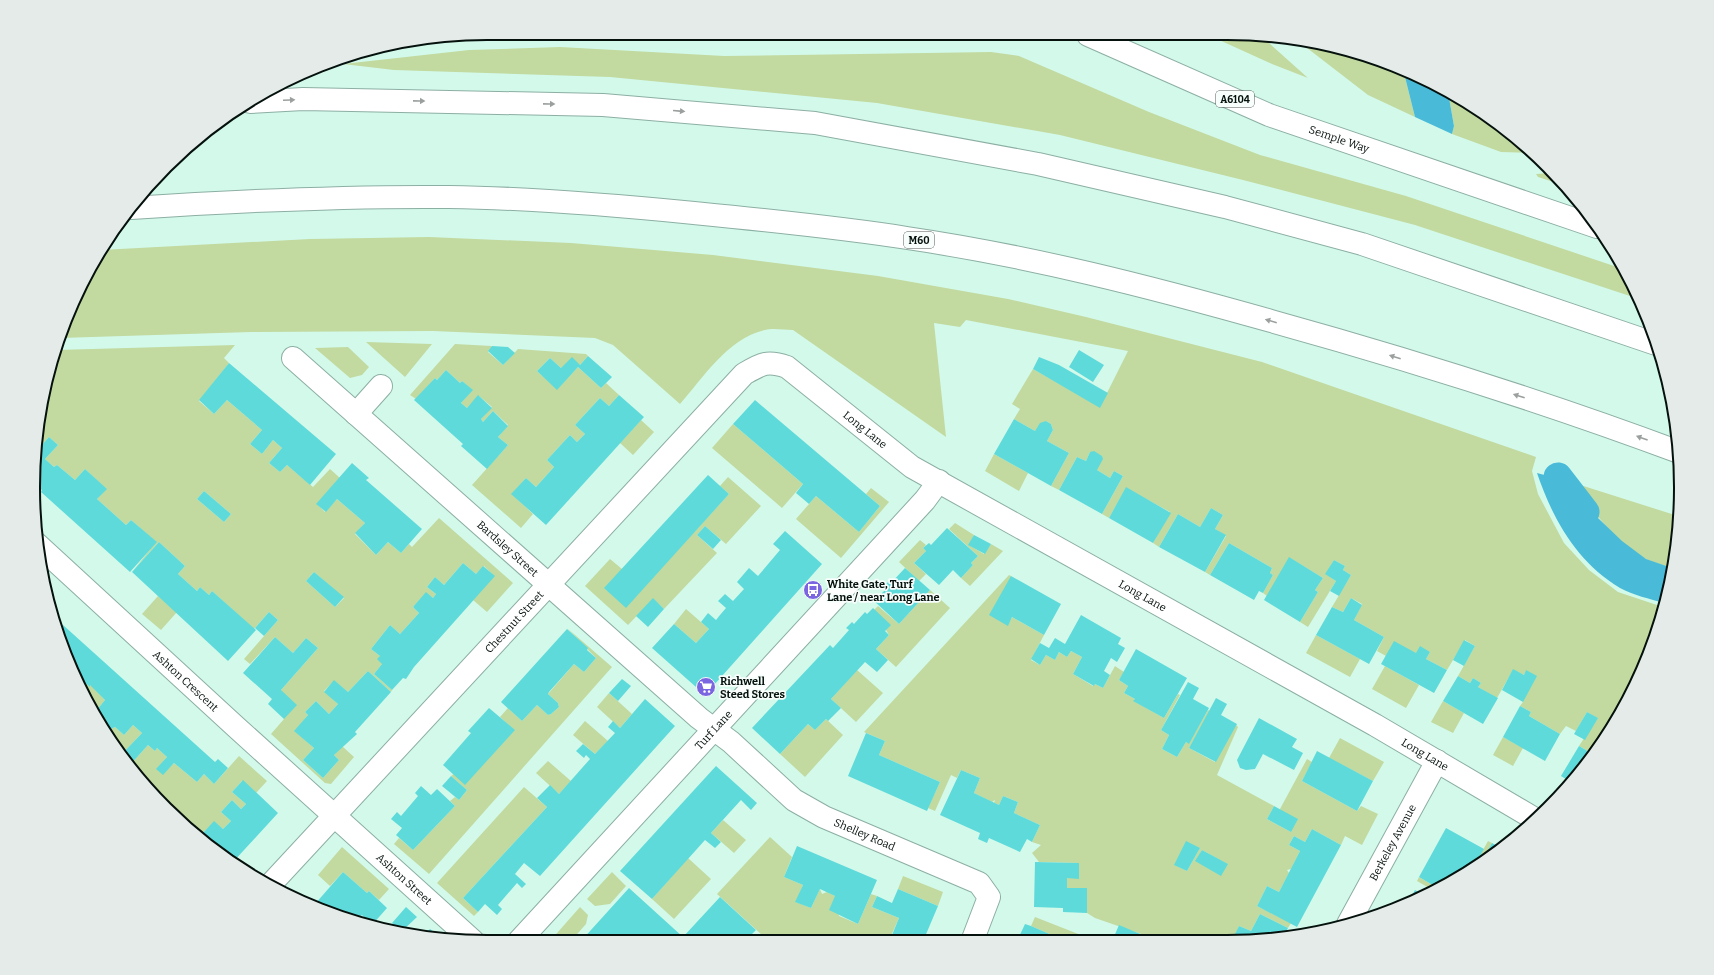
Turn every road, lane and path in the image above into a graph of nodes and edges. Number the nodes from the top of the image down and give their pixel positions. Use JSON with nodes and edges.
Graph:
{"nodes":[{"id":1,"x":1099,"y":40,"type":"edge"},
{"id":2,"x":262,"y":101,"type":"edge"},
{"id":3,"x":138,"y":207,"type":"edge"},
{"id":4,"x":1589,"y":225,"type":"edge"},
{"id":5,"x":1649,"y":342,"type":"edge"},
{"id":6,"x":293,"y":358,"type":"dead end"},
{"id":7,"x":762,"y":364,"type":"joint"},
{"id":8,"x":381,"y":386,"type":"dead end"},
{"id":9,"x":356,"y":414,"type":"junction"},
{"id":10,"x":1672,"y":449,"type":"edge"},
{"id":11,"x":939,"y":481,"type":"junction"},
{"id":12,"x":45,"y":550,"type":"edge"},
{"id":13,"x":550,"y":584,"type":"junction"},
{"id":14,"x":714,"y":728,"type":"junction"},
{"id":15,"x":1437,"y":761,"type":"junction"},
{"id":16,"x":334,"y":816,"type":"junction"},
{"id":17,"x":1530,"y":817,"type":"edge"},
{"id":18,"x":274,"y":880,"type":"edge"},
{"id":19,"x":1352,"y":917,"type":"edge"},
{"id":20,"x":465,"y":934,"type":"edge"},
{"id":21,"x":524,"y":935,"type":"edge"},
{"id":22,"x":975,"y":935,"type":"edge"}],
"edges":[{"from":1,"to":4,"type":"main road","name":"Semple Way","number":"A6104"},
{"from":2,"to":5,"type":"main road","one_way":true},
{"from":10,"to":3,"type":"main road","number":"M60","one_way":true},
{"from":6,"to":9,"type":"main road","name":"Bardsley Street"},
{"from":7,"to":11,"type":"main road","name":"Long Lane"},
{"from":7,"to":13,"type":"main road","name":"Chestnut Street"},
{"from":8,"to":9,"type":"main road"},
{"from":9,"to":13,"type":"main road","name":"Bardsley Street"},
{"from":11,"to":14,"type":"main road","name":"Turf Lane"},
{"from":11,"to":15,"type":"main road","name":"Long Lane"},
{"from":12,"to":16,"type":"main road","name":"Ashton Crescent"},
{"from":13,"to":14,"type":"main road","name":"Bardsley Street"},
{"from":13,"to":16,"type":"main road","name":"Chestnut Street"},
{"from":14,"to":21,"type":"main road","name":"Turf Lane"},
{"from":14,"to":22,"type":"main road","name":"Shelley Road"},
{"from":15,"to":17,"type":"main road","name":"Long Lane"},
{"from":15,"to":19,"type":"main road","name":"Berkeley Avenue"},
{"from":16,"to":18,"type":"main road","name":"Chestnut Street"},
{"from":16,"to":20,"type":"main road","name":"Ashton Street"}]}
